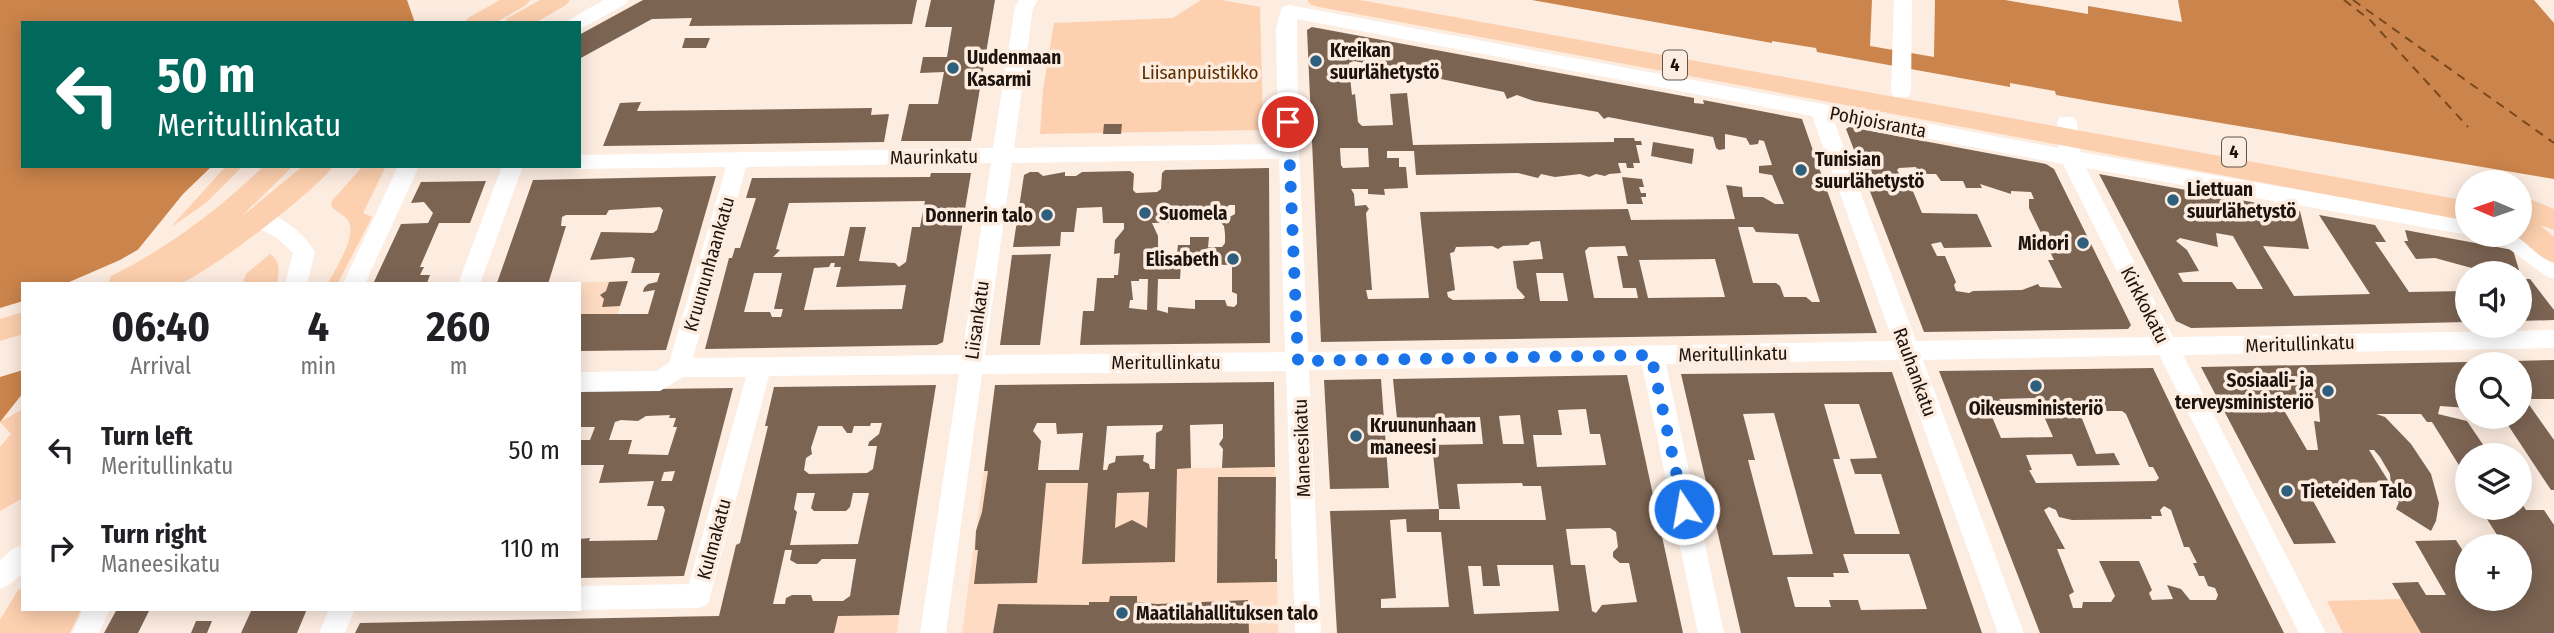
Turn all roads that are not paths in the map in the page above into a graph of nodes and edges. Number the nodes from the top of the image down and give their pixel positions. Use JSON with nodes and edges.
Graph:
{"nodes":[{"id":1,"x":518,"y":0,"type":"edge"},
{"id":2,"x":558,"y":0,"type":"edge"},
{"id":3,"x":619,"y":0,"type":"edge"},
{"id":4,"x":1319,"y":0,"type":"edge"},
{"id":5,"x":1392,"y":0,"type":"edge"},
{"id":6,"x":1903,"y":0,"type":"edge"},
{"id":7,"x":1024,"y":2,"type":"edge"},
{"id":8,"x":1289,"y":11,"type":"joint"},
{"id":9,"x":480,"y":21,"type":"edge"},
{"id":10,"x":520,"y":21,"type":"edge"},
{"id":11,"x":581,"y":21,"type":"edge"},
{"id":12,"x":1901,"y":69,"type":"junction"},
{"id":13,"x":1820,"y":111,"type":"junction"},
{"id":14,"x":2068,"y":139,"type":"junction"},
{"id":15,"x":1289,"y":151,"type":"junction"},
{"id":16,"x":1001,"y":155,"type":"junction"},
{"id":17,"x":738,"y":160,"type":"junction"},
{"id":18,"x":581,"y":162,"type":"edge"},
{"id":19,"x":279,"y":168,"type":"edge"},
{"id":20,"x":317,"y":168,"type":"edge"},
{"id":21,"x":408,"y":168,"type":"edge"},
{"id":22,"x":512,"y":168,"type":"edge"},
{"id":23,"x":2455,"y":191,"type":"edge"},
{"id":24,"x":2455,"y":209,"type":"edge"},
{"id":25,"x":2532,"y":210,"type":"edge"},
{"id":26,"x":248,"y":213,"type":"junction"},
{"id":27,"x":2554,"y":220,"type":"edge"},
{"id":28,"x":2455,"y":224,"type":"edge"},
{"id":29,"x":2532,"y":233,"type":"edge"},
{"id":30,"x":2542,"y":252,"type":"edge"},
{"id":31,"x":191,"y":253,"type":"junction"},
{"id":32,"x":2554,"y":270,"type":"edge"},
{"id":33,"x":126,"y":282,"type":"edge"},
{"id":34,"x":157,"y":282,"type":"edge"},
{"id":35,"x":296,"y":282,"type":"edge"},
{"id":36,"x":355,"y":282,"type":"edge"},
{"id":37,"x":471,"y":282,"type":"edge"},
{"id":38,"x":21,"y":324,"type":"edge"},
{"id":39,"x":0,"y":330,"type":"edge"},
{"id":40,"x":2554,"y":339,"type":"edge"},
{"id":41,"x":21,"y":345,"type":"edge"},
{"id":42,"x":2167,"y":348,"type":"junction"},
{"id":43,"x":0,"y":350,"type":"edge"},
{"id":44,"x":1908,"y":351,"type":"junction"},
{"id":45,"x":1651,"y":355,"type":"junction"},
{"id":46,"x":1298,"y":361,"type":"junction"},
{"id":47,"x":971,"y":363,"type":"junction"},
{"id":48,"x":760,"y":367,"type":"junction"},
{"id":49,"x":680,"y":368,"type":"junction"},
{"id":50,"x":581,"y":382,"type":"edge"},
{"id":51,"x":21,"y":559,"type":"edge"},
{"id":52,"x":0,"y":577,"type":"edge"},
{"id":53,"x":581,"y":598,"type":"edge"},
{"id":54,"x":96,"y":611,"type":"edge"},
{"id":55,"x":341,"y":611,"type":"edge"},
{"id":56,"x":85,"y":633,"type":"edge"},
{"id":57,"x":332,"y":633,"type":"edge"},
{"id":58,"x":933,"y":633,"type":"edge"},
{"id":59,"x":1308,"y":633,"type":"edge"},
{"id":60,"x":1711,"y":633,"type":"edge"},
{"id":61,"x":2011,"y":633,"type":"edge"},
{"id":62,"x":2313,"y":633,"type":"edge"}],
"edges":[{"from":1,"to":9,"type":"main road"},
{"from":2,"to":10,"type":"main road"},
{"from":3,"to":11,"type":"street"},
{"from":4,"to":14,"type":"main road","name":"Pohjoisranta","number":"4"},
{"from":5,"to":12,"type":"main road","name":"Pohjoisranta","number":"4"},
{"from":6,"to":12,"type":"street"},
{"from":7,"to":16,"type":"street","name":"Liisankatu"},
{"from":8,"to":13,"type":"street","name":"Pohjoisranta"},
{"from":8,"to":15,"type":"street","name":"Maneesikatu"},
{"from":12,"to":14,"type":"main road","name":"Pohjoisranta","number":"4"},
{"from":13,"to":14,"type":"street","name":"Pohjoisranta"},
{"from":13,"to":44,"type":"street","name":"Rauhankatu"},
{"from":14,"to":23,"type":"main road","name":"Pohjoisranta","number":"4"},
{"from":14,"to":24,"type":"main road","name":"Pohjoisranta","number":"4"},
{"from":14,"to":28,"type":"street","name":"Pohjoisranta"},
{"from":14,"to":42,"type":"street","name":"Kirkkokatu"},
{"from":15,"to":16,"type":"street","name":"Maurinkatu"},
{"from":15,"to":46,"type":"street","name":"Maneesikatu"},
{"from":16,"to":17,"type":"street","name":"Maurinkatu"},
{"from":16,"to":47,"type":"street","name":"Liisankatu"},
{"from":17,"to":18,"type":"street","name":"Maurinkatu"},
{"from":17,"to":49,"type":"street","name":"Kruununhaankatu"},
{"from":19,"to":26,"type":"main road"},
{"from":20,"to":26,"type":"main road"},
{"from":21,"to":36,"type":"street"},
{"from":22,"to":37,"type":"street"},
{"from":25,"to":27,"type":"main road"},
{"from":26,"to":31,"type":"main road"},
{"from":26,"to":35,"type":"street"},
{"from":29,"to":30,"type":"main road"},
{"from":30,"to":32,"type":"street"},
{"from":31,"to":33,"type":"main road"},
{"from":31,"to":34,"type":"main road"},
{"from":38,"to":39,"type":"main road"},
{"from":40,"to":42,"type":"street","name":"Meritullinkatu"},
{"from":41,"to":43,"type":"main road"},
{"from":42,"to":44,"type":"street","name":"Meritullinkatu"},
{"from":42,"to":62,"type":"street","name":"Kirkkokatu"},
{"from":44,"to":45,"type":"street","name":"Meritullinkatu"},
{"from":44,"to":61,"type":"street","name":"Rauhankatu"},
{"from":45,"to":46,"type":"street","name":"Meritullinkatu"},
{"from":45,"to":60,"type":"street"},
{"from":46,"to":47,"type":"street","name":"Meritullinkatu"},
{"from":46,"to":59,"type":"street","name":"Maneesikatu"},
{"from":47,"to":48,"type":"street","name":"Meritullinkatu"},
{"from":47,"to":58,"type":"street","name":"Liisankatu"},
{"from":48,"to":49,"type":"street","name":"Meritullinkatu"},
{"from":48,"to":53,"type":"street","name":"Kulmakatu"},
{"from":49,"to":50,"type":"street","name":"Meritullinkatu"},
{"from":51,"to":52,"type":"street"},
{"from":54,"to":56,"type":"street"},
{"from":55,"to":57,"type":"street"}]}
